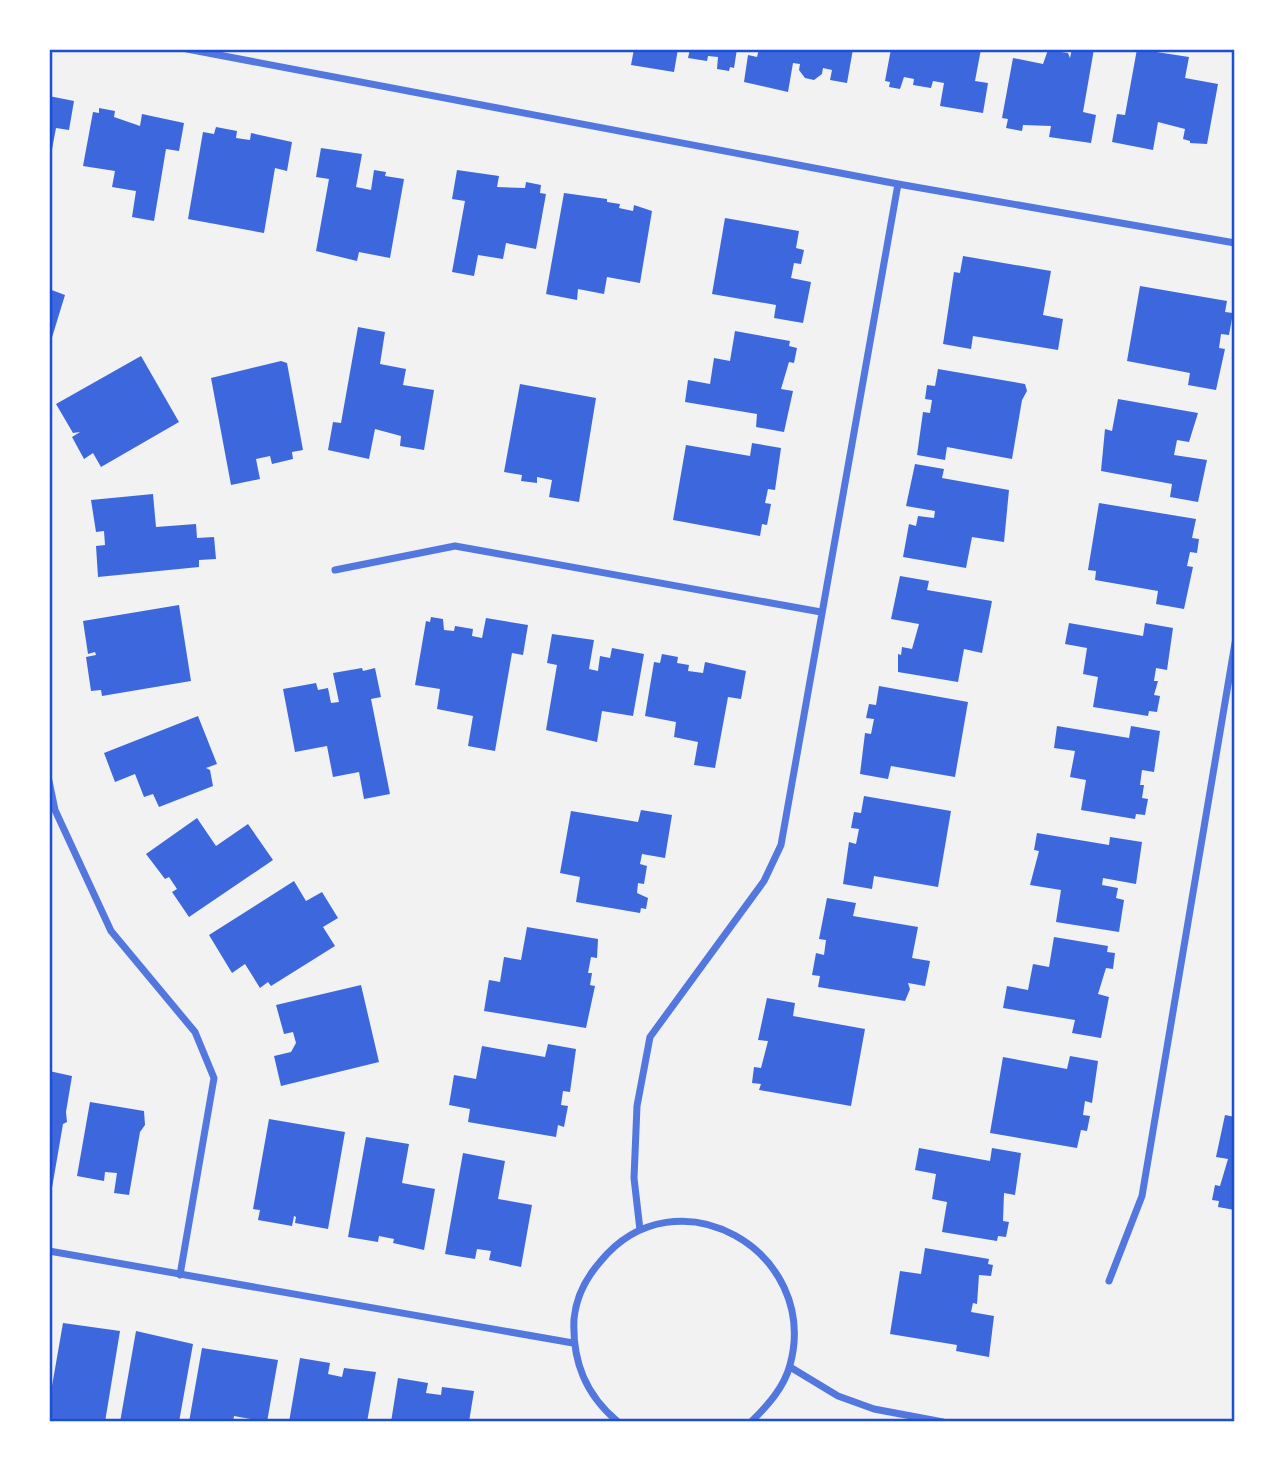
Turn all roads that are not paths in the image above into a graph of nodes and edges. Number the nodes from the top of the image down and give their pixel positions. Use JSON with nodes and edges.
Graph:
{"nodes":[{"id":1,"x":187,"y":49,"type":"edge"},
{"id":2,"x":898,"y":184,"type":"junction"},
{"id":3,"x":1235,"y":243,"type":"edge"},
{"id":4,"x":335,"y":570,"type":"dead end"},
{"id":5,"x":821,"y":612,"type":"junction"},
{"id":6,"x":1235,"y":643,"type":"edge"},
{"id":7,"x":49,"y":781,"type":"edge"},
{"id":8,"x":52,"y":811,"type":"edge"},
{"id":9,"x":640,"y":1230,"type":"junction"},
{"id":10,"x":49,"y":1251,"type":"edge"},
{"id":11,"x":180,"y":1275,"type":"junction"},
{"id":12,"x":1109,"y":1281,"type":"dead end"},
{"id":13,"x":573,"y":1343,"type":"junction"},
{"id":14,"x":790,"y":1367,"type":"junction"},
{"id":15,"x":618,"y":1422,"type":"edge"},
{"id":16,"x":752,"y":1422,"type":"edge"},
{"id":17,"x":943,"y":1422,"type":"edge"}],
"edges":[{"from":1,"to":2,"type":"street"},
{"from":2,"to":3,"type":"street"},
{"from":2,"to":5,"type":"street"},
{"from":4,"to":5,"type":"street"},
{"from":5,"to":9,"type":"street"},
{"from":6,"to":12,"type":"street"},
{"from":7,"to":8,"type":"street"},
{"from":8,"to":11,"type":"street"},
{"from":9,"to":13,"type":"street"},
{"from":9,"to":14,"type":"street"},
{"from":10,"to":11,"type":"street"},
{"from":11,"to":13,"type":"street"},
{"from":13,"to":15,"type":"street"},
{"from":14,"to":16,"type":"street"},
{"from":14,"to":17,"type":"street"}]}
